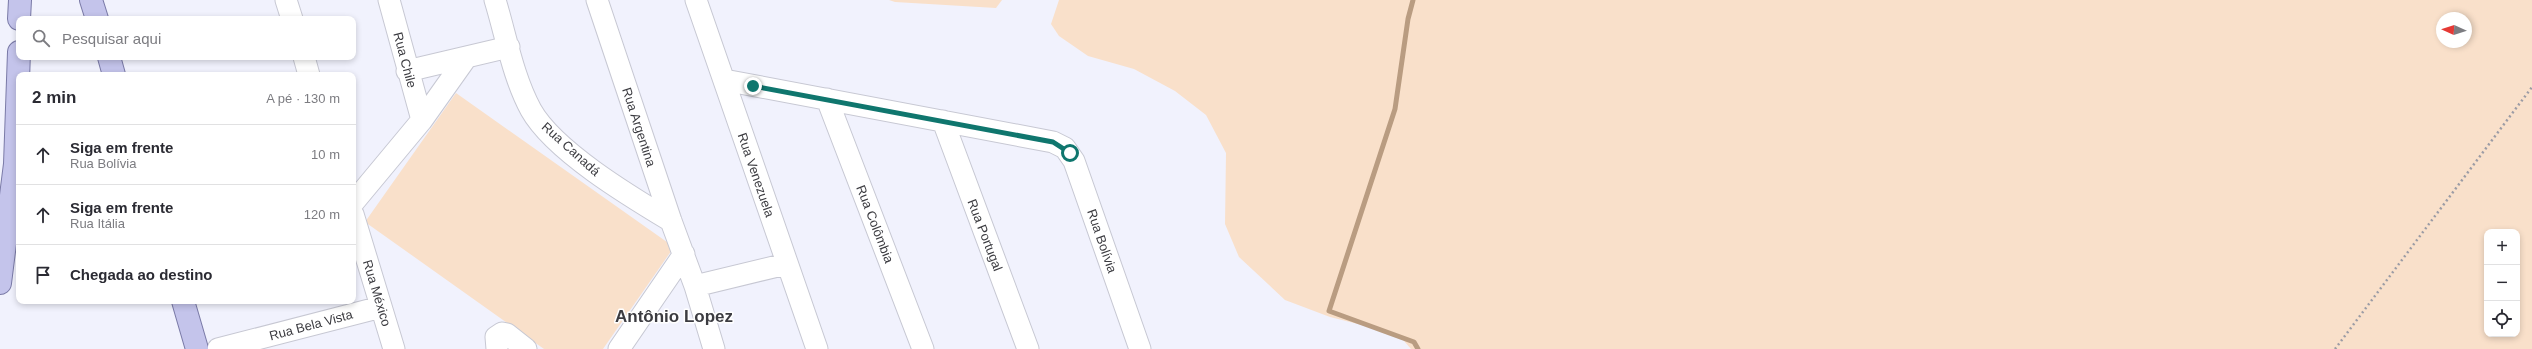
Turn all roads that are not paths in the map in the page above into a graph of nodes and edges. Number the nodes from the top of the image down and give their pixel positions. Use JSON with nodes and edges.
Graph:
{"nodes":[{"id":1,"x":20,"y":0,"type":"edge"},
{"id":2,"x":91,"y":0,"type":"edge"},
{"id":3,"x":286,"y":0,"type":"edge"},
{"id":4,"x":389,"y":0,"type":"edge"},
{"id":5,"x":494,"y":0,"type":"edge"},
{"id":6,"x":597,"y":0,"type":"edge"},
{"id":7,"x":696,"y":0,"type":"edge"},
{"id":8,"x":20,"y":16,"type":"edge"},
{"id":9,"x":96,"y":16,"type":"edge"},
{"id":10,"x":291,"y":16,"type":"edge"},
{"id":11,"x":509,"y":47,"type":"junction"},
{"id":12,"x":466,"y":58,"type":"junction"},
{"id":13,"x":19,"y":60,"type":"edge"},
{"id":14,"x":110,"y":60,"type":"edge"},
{"id":15,"x":305,"y":60,"type":"edge"},
{"id":16,"x":407,"y":71,"type":"junction"},
{"id":17,"x":18,"y":72,"type":"edge"},
{"id":18,"x":113,"y":72,"type":"edge"},
{"id":19,"x":309,"y":72,"type":"edge"},
{"id":20,"x":724,"y":80,"type":"junction"},
{"id":21,"x":827,"y":99,"type":"junction"},
{"id":22,"x":422,"y":120,"type":"junction"},
{"id":23,"x":942,"y":122,"type":"junction"},
{"id":24,"x":16,"y":136,"type":"edge"},
{"id":25,"x":356,"y":199,"type":"edge"},
{"id":26,"x":671,"y":221,"type":"junction"},
{"id":27,"x":356,"y":224,"type":"edge"},
{"id":28,"x":684,"y":254,"type":"junction"},
{"id":29,"x":786,"y":264,"type":"junction"},
{"id":30,"x":1,"y":273,"type":"edge"},
{"id":31,"x":695,"y":286,"type":"junction"},
{"id":32,"x":184,"y":304,"type":"edge"},
{"id":33,"x":381,"y":307,"type":"junction"},
{"id":34,"x":502,"y":342,"type":"edge"},
{"id":35,"x":197,"y":349,"type":"edge"},
{"id":36,"x":218,"y":349,"type":"edge"},
{"id":37,"x":394,"y":349,"type":"edge"},
{"id":38,"x":526,"y":349,"type":"edge"},
{"id":39,"x":619,"y":349,"type":"edge"},
{"id":40,"x":714,"y":349,"type":"edge"},
{"id":41,"x":817,"y":349,"type":"edge"},
{"id":42,"x":922,"y":349,"type":"edge"},
{"id":43,"x":1028,"y":349,"type":"edge"},
{"id":44,"x":1140,"y":349,"type":"edge"}],
"edges":[{"from":1,"to":8,"type":"main road"},
{"from":2,"to":9,"type":"main road"},
{"from":3,"to":10,"type":"street"},
{"from":4,"to":16,"type":"street","name":"Rua Chile"},
{"from":5,"to":11,"type":"street","name":"Rua Canadá"},
{"from":6,"to":26,"type":"street","name":"Rua Argentina"},
{"from":7,"to":20,"type":"street","name":"Rua Venezuela"},
{"from":11,"to":12,"type":"street"},
{"from":11,"to":26,"type":"street","name":"Rua Canadá"},
{"from":12,"to":16,"type":"street"},
{"from":12,"to":22,"type":"street"},
{"from":13,"to":17,"type":"main road"},
{"from":14,"to":18,"type":"main road"},
{"from":15,"to":19,"type":"street"},
{"from":16,"to":22,"type":"street","name":"Rua Chile"},
{"from":20,"to":21,"type":"street"},
{"from":20,"to":29,"type":"street","name":"Rua Venezuela"},
{"from":21,"to":23,"type":"street"},
{"from":21,"to":42,"type":"street","name":"Rua Colômbia"},
{"from":22,"to":25,"type":"street"},
{"from":23,"to":43,"type":"street","name":"Rua Portugal"},
{"from":23,"to":44,"type":"street","name":"Rua Bolívia"},
{"from":24,"to":30,"type":"main road"},
{"from":26,"to":28,"type":"street","name":"Rua Argentina"},
{"from":27,"to":33,"type":"street","name":"Rua México"},
{"from":28,"to":31,"type":"street","name":"Rua Argentina"},
{"from":28,"to":39,"type":"street"},
{"from":29,"to":31,"type":"street"},
{"from":29,"to":41,"type":"street","name":"Rua Venezuela"},
{"from":31,"to":40,"type":"street","name":"Rua Argentina"},
{"from":32,"to":35,"type":"main road"},
{"from":33,"to":36,"type":"street","name":"Rua Bela Vista"},
{"from":33,"to":37,"type":"street","name":"Rua México"},
{"from":34,"to":38,"type":"street"}]}
